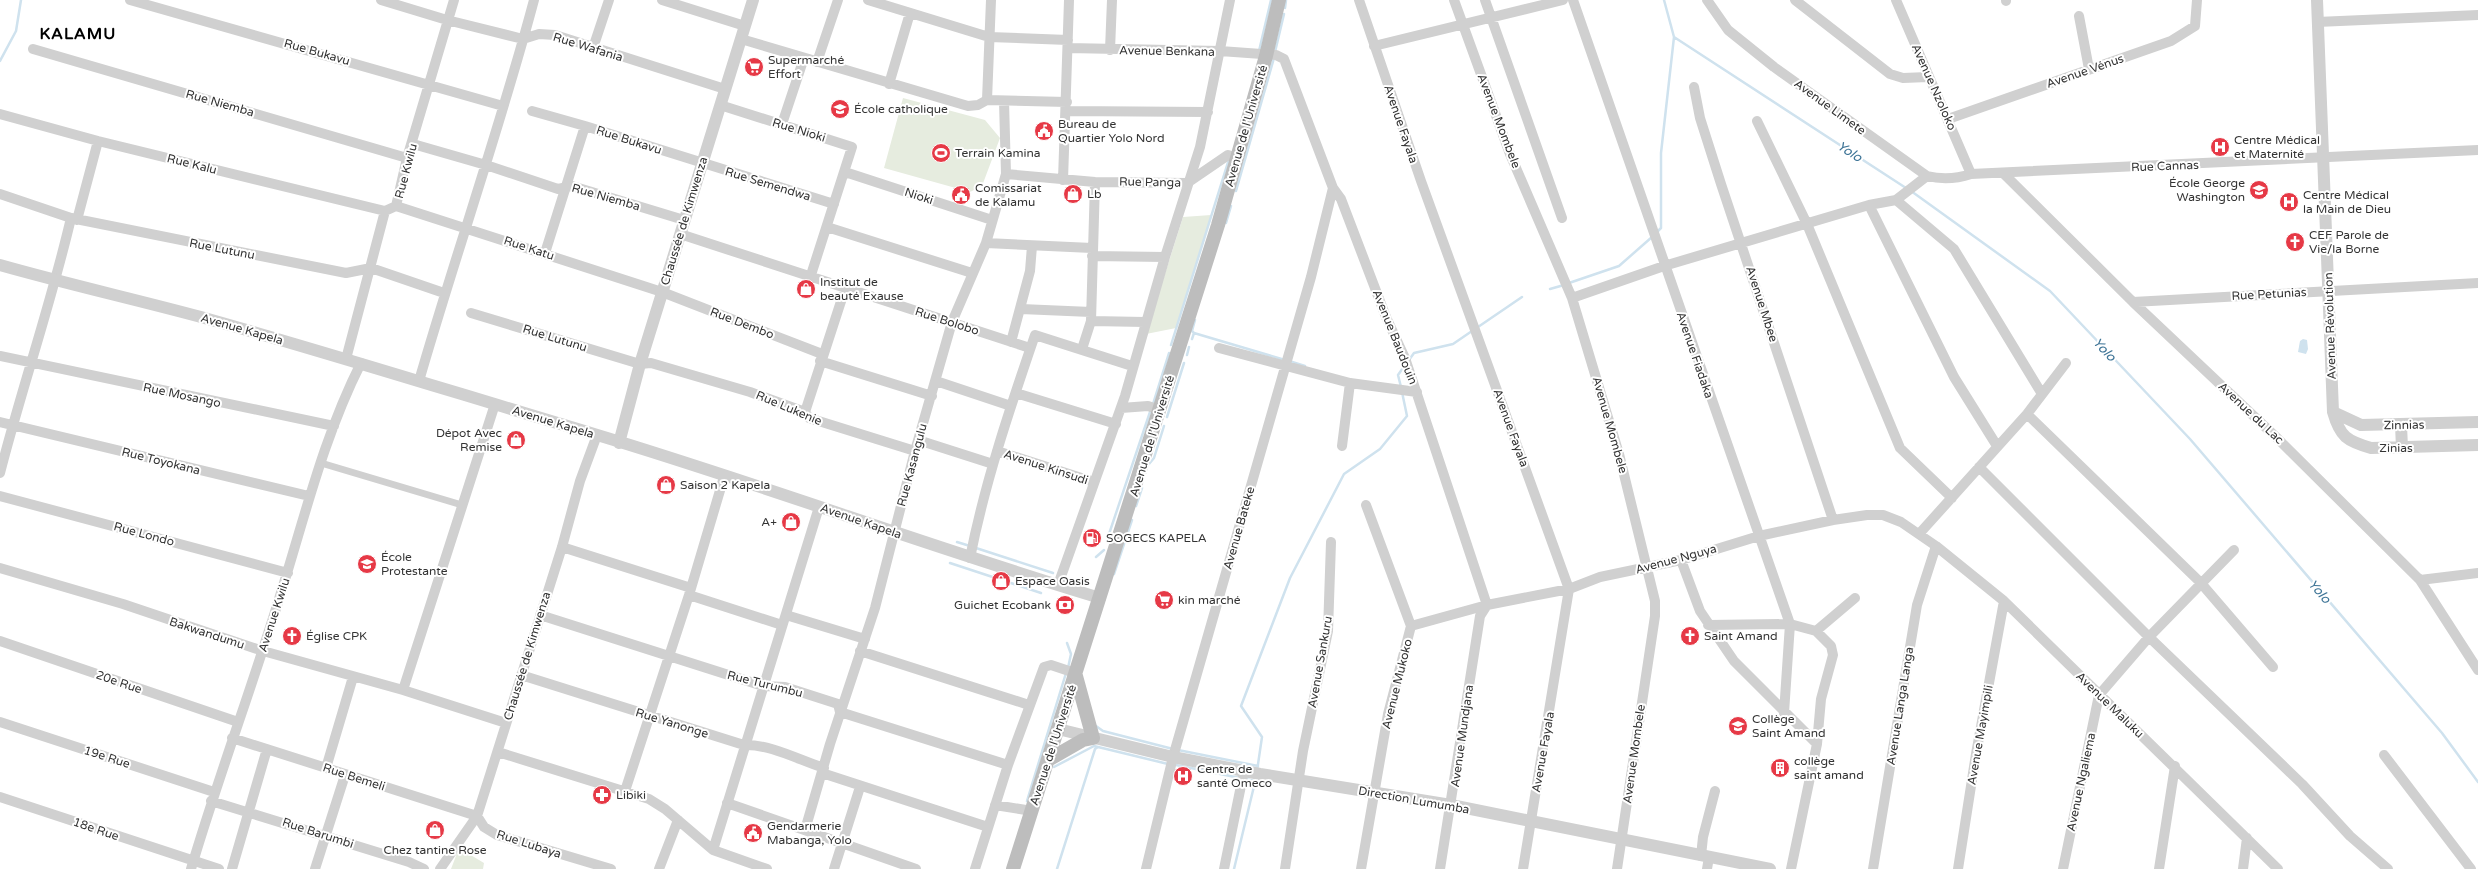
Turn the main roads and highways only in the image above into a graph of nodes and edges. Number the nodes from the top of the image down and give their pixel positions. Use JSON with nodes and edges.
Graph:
{"nodes":[{"id":1,"x":1279,"y":0,"type":"edge"},
{"id":2,"x":1075,"y":674,"type":"junction"},
{"id":3,"x":1048,"y":760,"type":"junction"},
{"id":4,"x":1013,"y":869,"type":"edge"}],
"edges":[{"from":1,"to":2,"type":"main road","name":"Avenue de l’Université"},
{"from":2,"to":3,"type":"main road","name":"Avenue de l’Université"},
{"from":2,"to":3,"type":"main road"},
{"from":3,"to":4,"type":"main road","name":"Avenue de l’Université"}]}
